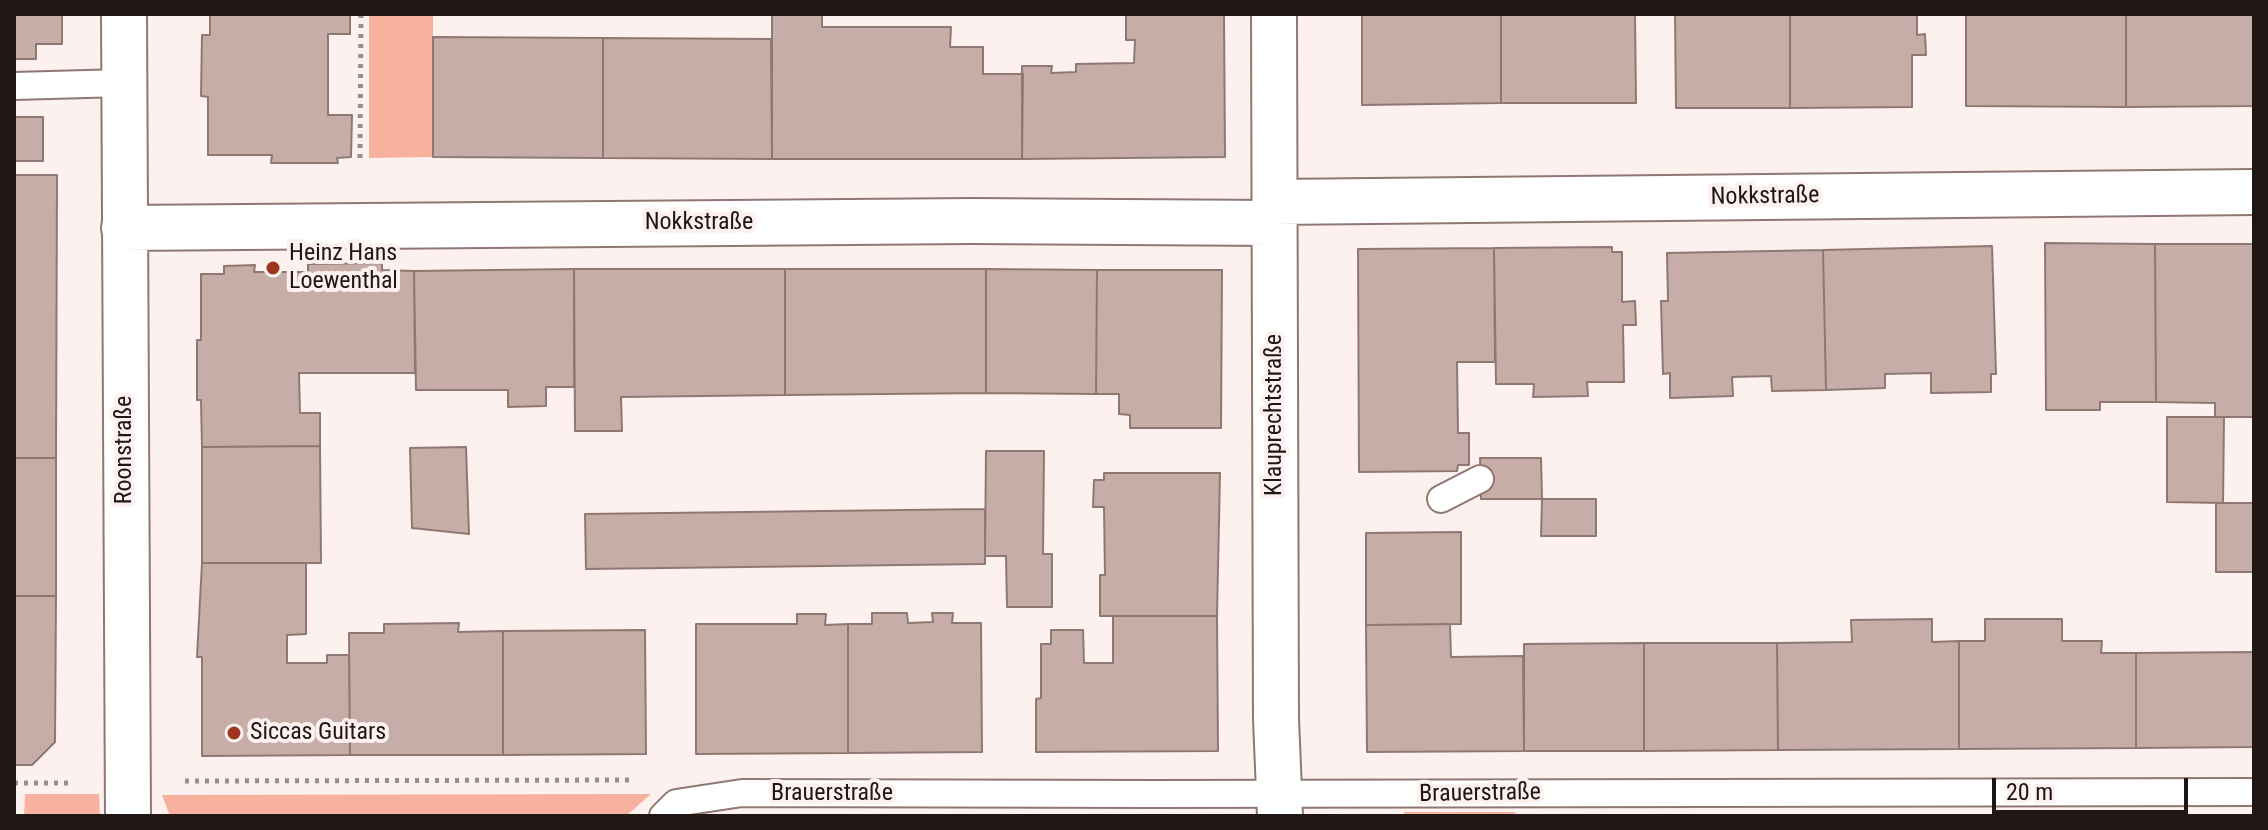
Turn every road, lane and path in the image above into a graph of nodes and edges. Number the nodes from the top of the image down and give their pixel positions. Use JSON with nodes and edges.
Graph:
{"nodes":[{"id":1,"x":124,"y":14,"type":"edge"},
{"id":2,"x":361,"y":14,"type":"edge"},
{"id":3,"x":1274,"y":14,"type":"edge"},
{"id":4,"x":123,"y":83,"type":"junction"},
{"id":5,"x":14,"y":86,"type":"edge"},
{"id":6,"x":360,"y":158,"type":"dead end"},
{"id":7,"x":2254,"y":192,"type":"edge"},
{"id":8,"x":1275,"y":213,"type":"junction"},
{"id":9,"x":124,"y":228,"type":"junction"},
{"id":10,"x":1480,"y":479,"type":"dead end"},
{"id":11,"x":1441,"y":499,"type":"dead end"},
{"id":12,"x":14,"y":783,"type":"edge"},
{"id":13,"x":2254,"y":792,"type":"edge"},
{"id":14,"x":128,"y":799,"type":"edge"},
{"id":15,"x":705,"y":799,"type":"junction"},
{"id":16,"x":1279,"y":806,"type":"edge"},
{"id":17,"x":663,"y":816,"type":"edge"}],
"edges":[{"from":1,"to":4,"type":"street","name":"Roonstraße"},
{"from":2,"to":6,"type":"path"},
{"from":3,"to":8,"type":"street","name":"Klauprechtstraße"},
{"from":4,"to":5,"type":"lane"},
{"from":4,"to":9,"type":"street","name":"Roonstraße"},
{"from":7,"to":8,"type":"street","name":"Nokkstraße"},
{"from":8,"to":9,"type":"street","name":"Nokkstraße"},
{"from":8,"to":16,"type":"street","name":"Klauprechtstraße"},
{"from":9,"to":14,"type":"street","name":"Roonstraße"},
{"from":10,"to":11,"type":"lane"},
{"from":12,"to":14,"type":"path"},
{"from":13,"to":16,"type":"lane","name":"Brauerstraße"},
{"from":14,"to":15,"type":"path"},
{"from":15,"to":16,"type":"lane","name":"Brauerstraße"},
{"from":15,"to":17,"type":"lane","name":"Brauerstraße"}]}
